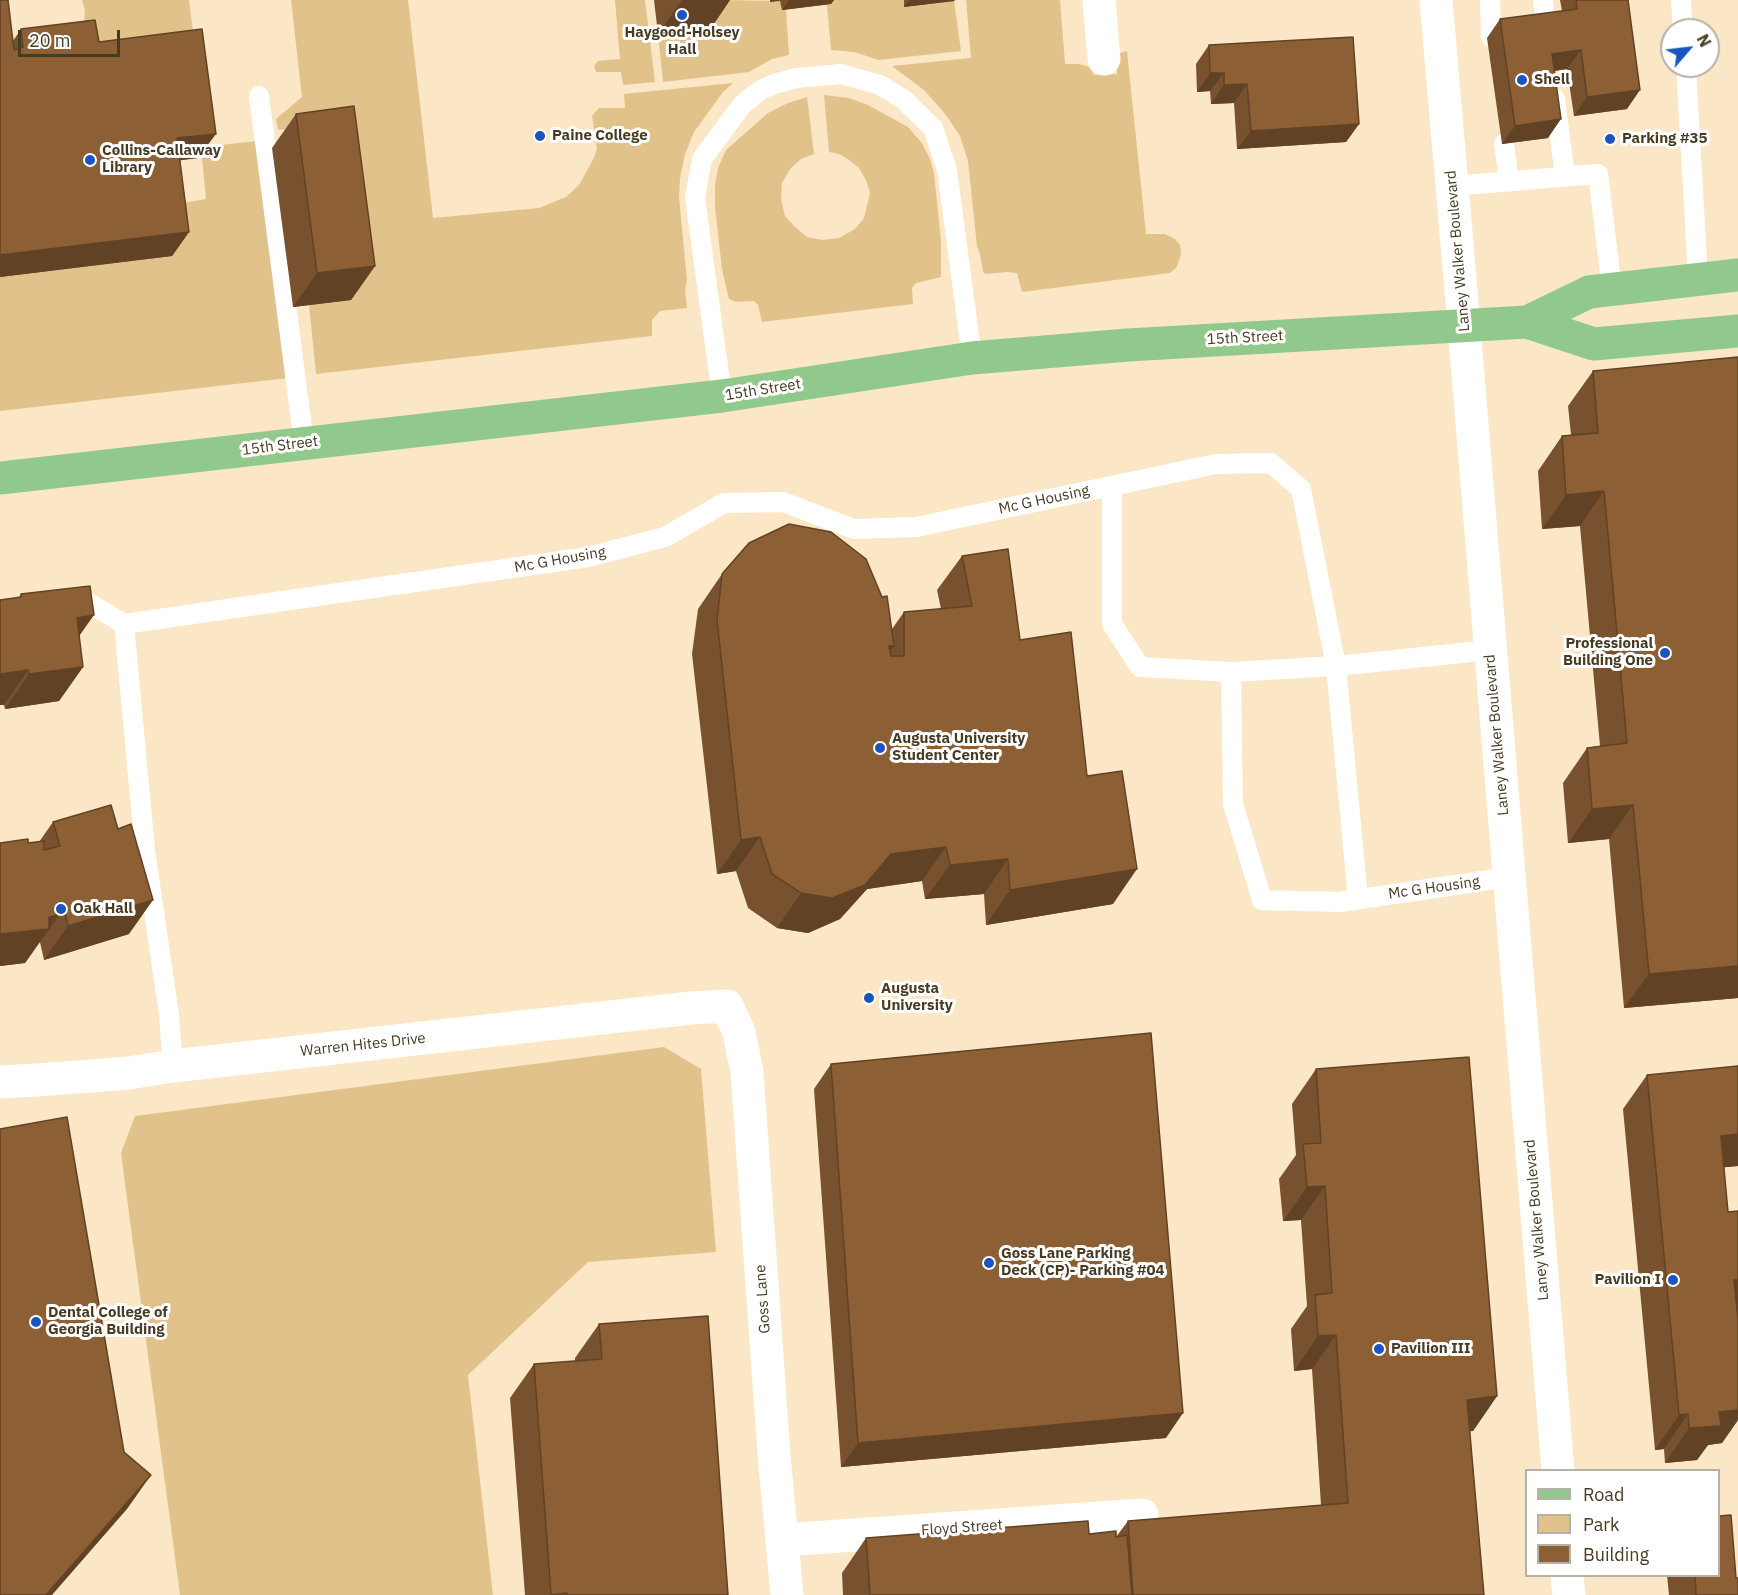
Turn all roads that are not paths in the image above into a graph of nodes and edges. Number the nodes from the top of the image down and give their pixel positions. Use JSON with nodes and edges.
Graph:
{"nodes":[{"id":1,"x":1099,"y":0,"type":"edge"},
{"id":2,"x":1490,"y":0,"type":"edge"},
{"id":3,"x":1543,"y":0,"type":"edge"},
{"id":4,"x":1681,"y":0,"type":"edge"},
{"id":5,"x":1443,"y":1,"type":"edge"},
{"id":6,"x":1682,"y":18,"type":"edge"},
{"id":7,"x":1546,"y":30,"type":"edge"},
{"id":8,"x":1491,"y":37,"type":"dead end"},
{"id":9,"x":1104,"y":59,"type":"dead end"},
{"id":10,"x":1687,"y":78,"type":"edge"},
{"id":11,"x":1553,"y":83,"type":"edge"},
{"id":12,"x":259,"y":96,"type":"dead end"},
{"id":13,"x":1504,"y":144,"type":"dead end"},
{"id":14,"x":1565,"y":176,"type":"junction"},
{"id":15,"x":1509,"y":181,"type":"junction"},
{"id":16,"x":1452,"y":186,"type":"junction"},
{"id":17,"x":1738,"y":275,"type":"edge"},
{"id":18,"x":1698,"y":279,"type":"junction"},
{"id":19,"x":1611,"y":290,"type":"junction"},
{"id":20,"x":1527,"y":322,"type":"junction"},
{"id":21,"x":1464,"y":326,"type":"junction"},
{"id":22,"x":1738,"y":331,"type":"edge"},
{"id":23,"x":972,"y":358,"type":"junction"},
{"id":24,"x":722,"y":396,"type":"junction"},
{"id":25,"x":304,"y":444,"type":"junction"},
{"id":26,"x":0,"y":478,"type":"edge"},
{"id":27,"x":1112,"y":486,"type":"junction"},
{"id":28,"x":46,"y":599,"type":"edge"},
{"id":29,"x":123,"y":624,"type":"junction"},
{"id":30,"x":1490,"y":650,"type":"junction"},
{"id":31,"x":1336,"y":666,"type":"junction"},
{"id":32,"x":1231,"y":672,"type":"junction"},
{"id":33,"x":1509,"y":877,"type":"junction"},
{"id":34,"x":1358,"y":899,"type":"junction"},
{"id":35,"x":727,"y":1006,"type":"joint"},
{"id":36,"x":172,"y":1066,"type":"junction"},
{"id":37,"x":0,"y":1082,"type":"edge"},
{"id":38,"x":1558,"y":1469,"type":"edge"},
{"id":39,"x":1142,"y":1515,"type":"dead end"},
{"id":40,"x":783,"y":1540,"type":"junction"},
{"id":41,"x":1567,"y":1577,"type":"edge"},
{"id":42,"x":787,"y":1595,"type":"edge"},
{"id":43,"x":1569,"y":1595,"type":"edge"}],
"edges":[{"from":1,"to":9,"type":"street"},
{"from":2,"to":8,"type":"lane"},
{"from":3,"to":7,"type":"lane"},
{"from":4,"to":6,"type":"lane"},
{"from":5,"to":16,"type":"street","name":"Laney Walker Boulevard"},
{"from":10,"to":18,"type":"lane"},
{"from":11,"to":14,"type":"lane"},
{"from":12,"to":25,"type":"lane"},
{"from":13,"to":15,"type":"lane"},
{"from":14,"to":15,"type":"lane"},
{"from":14,"to":19,"type":"lane"},
{"from":15,"to":16,"type":"lane"},
{"from":16,"to":21,"type":"street","name":"Laney Walker Boulevard"},
{"from":17,"to":18,"type":"main road","name":"15th Street"},
{"from":18,"to":19,"type":"main road","name":"15th Street"},
{"from":19,"to":20,"type":"main road","name":"15th Street"},
{"from":20,"to":21,"type":"main road","name":"15th Street"},
{"from":20,"to":22,"type":"main road","name":"15th Street"},
{"from":21,"to":23,"type":"main road","name":"15th Street"},
{"from":21,"to":30,"type":"street","name":"Laney Walker Boulevard"},
{"from":23,"to":24,"type":"main road","name":"15th Street"},
{"from":23,"to":24,"type":"lane"},
{"from":24,"to":25,"type":"main road","name":"15th Street"},
{"from":25,"to":26,"type":"main road","name":"15th Street"},
{"from":27,"to":29,"type":"lane","name":"Mc G Housing"},
{"from":27,"to":31,"type":"lane","name":"Mc G Housing"},
{"from":27,"to":32,"type":"lane","name":"Mc G Housing"},
{"from":28,"to":29,"type":"lane"},
{"from":29,"to":36,"type":"lane"},
{"from":30,"to":31,"type":"lane","name":"Mc G Housing"},
{"from":30,"to":33,"type":"street","name":"Laney Walker Boulevard"},
{"from":31,"to":32,"type":"lane","name":"Mc G Housing"},
{"from":31,"to":34,"type":"lane","name":"Mc G Housing"},
{"from":32,"to":34,"type":"lane","name":"Mc G Housing"},
{"from":33,"to":34,"type":"lane","name":"Mc G Housing"},
{"from":33,"to":38,"type":"street","name":"Laney Walker Boulevard"},
{"from":35,"to":36,"type":"street","name":"Warren Hites Drive"},
{"from":35,"to":40,"type":"street","name":"Goss Lane"},
{"from":36,"to":37,"type":"street","name":"Warren Hites Drive"},
{"from":39,"to":40,"type":"street","name":"Floyd Street"},
{"from":40,"to":42,"type":"street","name":"Goss Lane"},
{"from":41,"to":43,"type":"street"}]}
